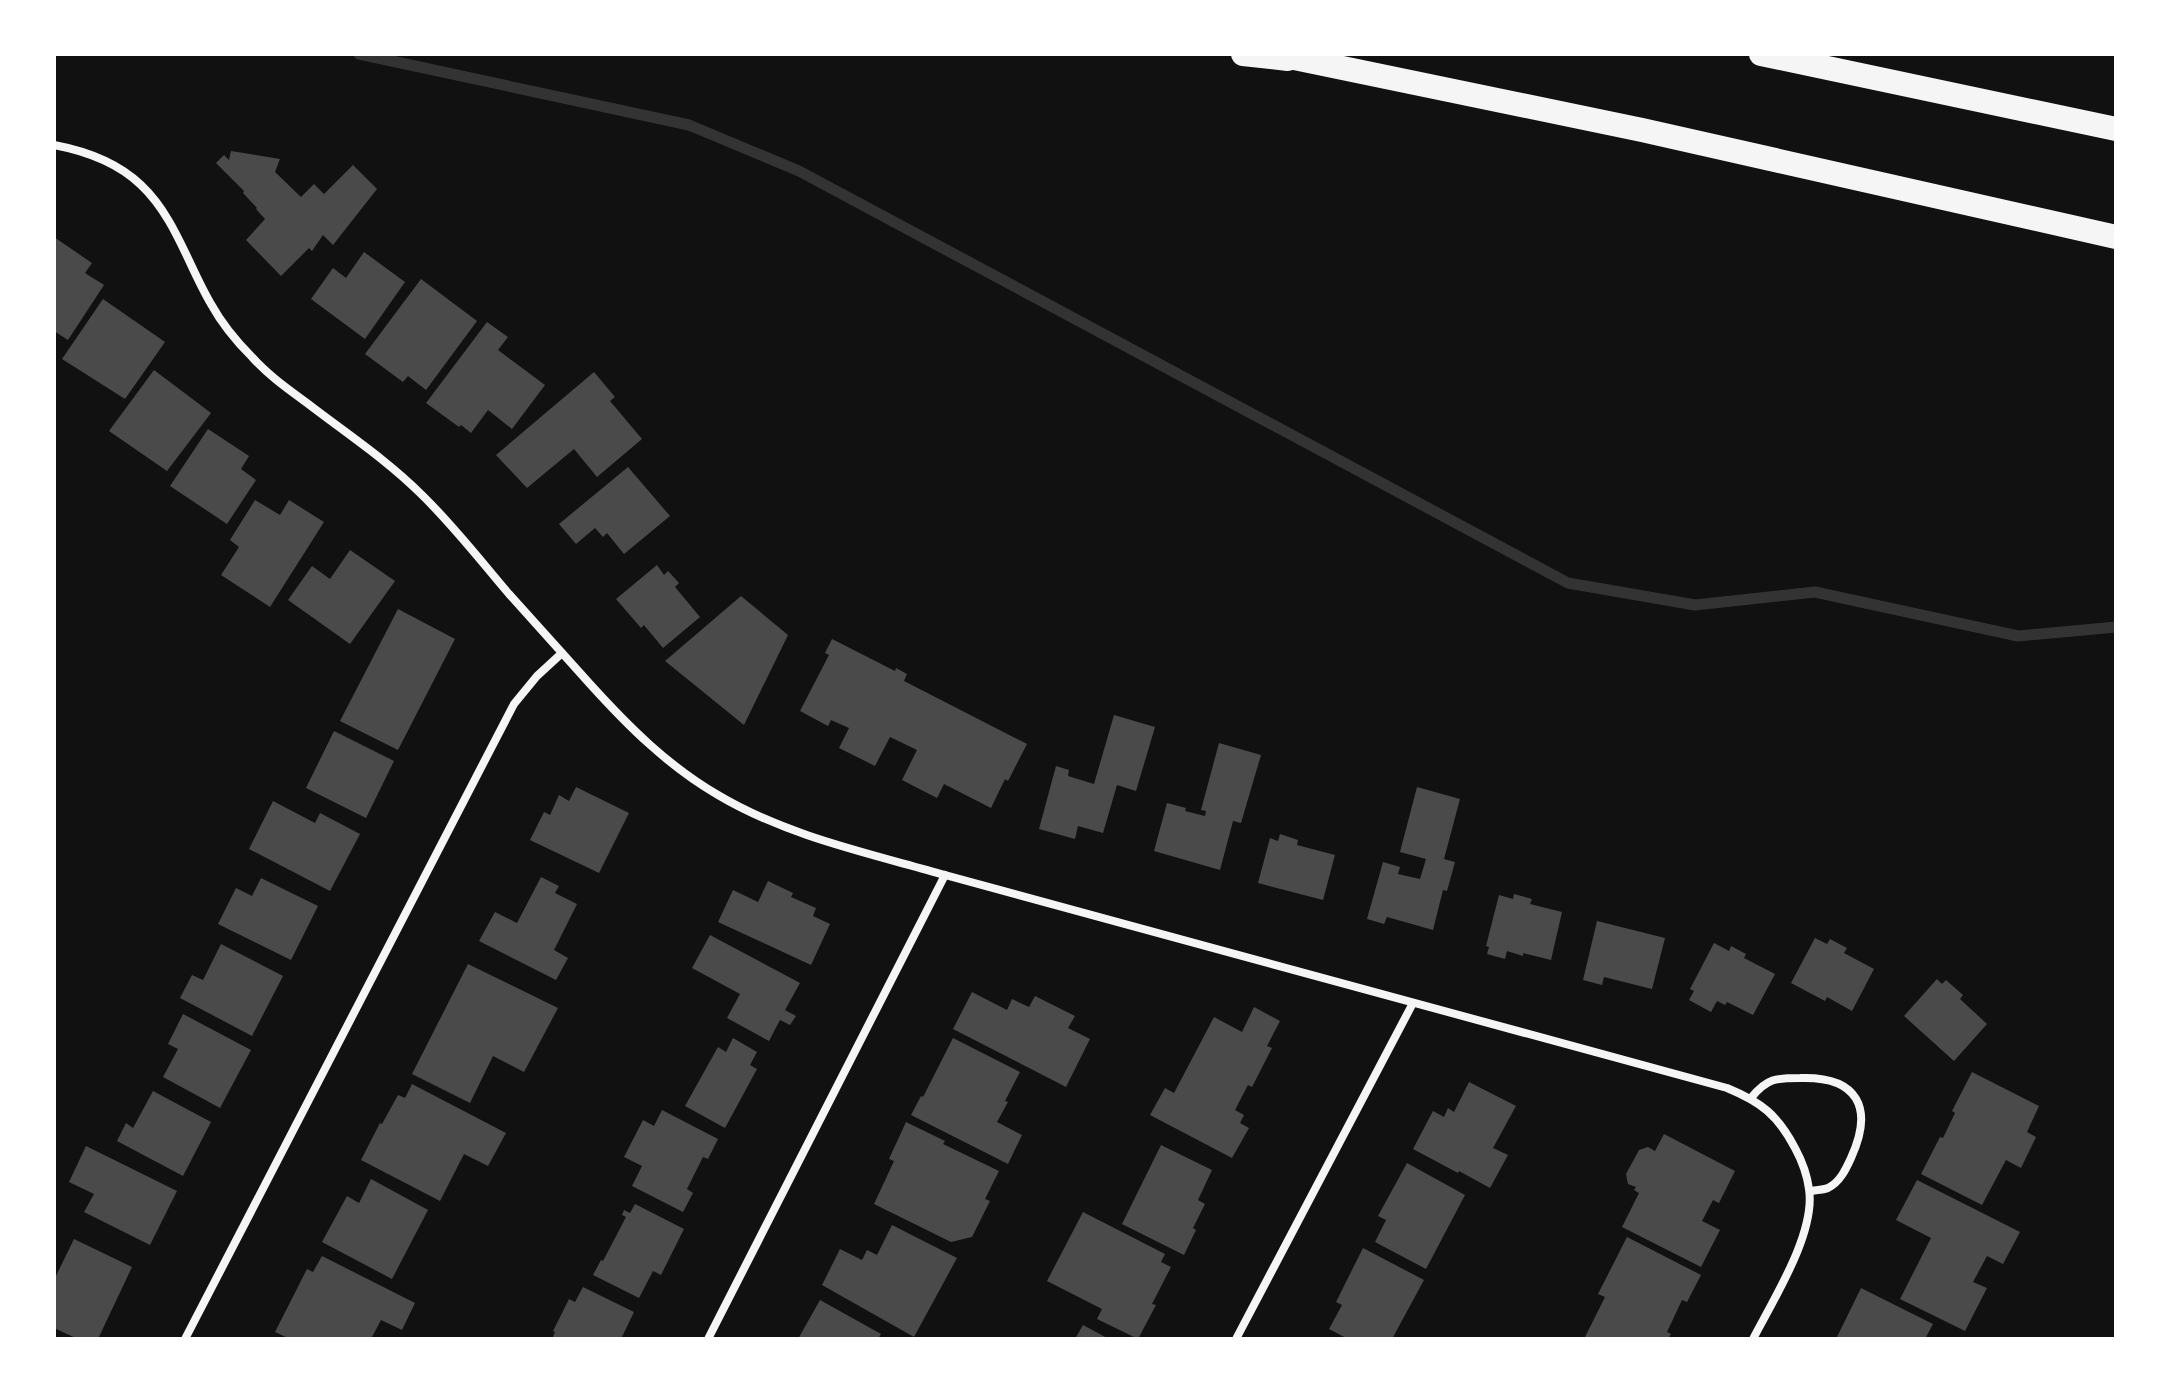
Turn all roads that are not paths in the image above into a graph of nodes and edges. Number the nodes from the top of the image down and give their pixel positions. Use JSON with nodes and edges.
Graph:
{"nodes":[{"id":1,"x":1243,"y":54,"type":"edge"},
{"id":2,"x":1275,"y":54,"type":"edge"},
{"id":3,"x":1761,"y":54,"type":"edge"},
{"id":4,"x":1315,"y":62,"type":"junction"},
{"id":5,"x":2116,"y":129,"type":"edge"},
{"id":6,"x":54,"y":145,"type":"edge"},
{"id":7,"x":2116,"y":237,"type":"edge"},
{"id":8,"x":562,"y":653,"type":"junction"},
{"id":9,"x":945,"y":875,"type":"junction"},
{"id":10,"x":1413,"y":1003,"type":"junction"},
{"id":11,"x":1751,"y":1098,"type":"junction"},
{"id":12,"x":1810,"y":1191,"type":"junction"},
{"id":13,"x":185,"y":1339,"type":"edge"},
{"id":14,"x":708,"y":1339,"type":"edge"},
{"id":15,"x":1236,"y":1339,"type":"edge"},
{"id":16,"x":1753,"y":1339,"type":"edge"}],
"edges":[{"from":1,"to":4,"type":"highway"},
{"from":2,"to":4,"type":"highway"},
{"from":3,"to":5,"type":"highway"},
{"from":4,"to":7,"type":"highway"},
{"from":6,"to":8,"type":"street"},
{"from":8,"to":9,"type":"street"},
{"from":8,"to":13,"type":"street"},
{"from":9,"to":10,"type":"street"},
{"from":9,"to":14,"type":"street"},
{"from":10,"to":11,"type":"street"},
{"from":10,"to":15,"type":"street"},
{"from":11,"to":12,"type":"street"},
{"from":11,"to":12,"type":"street"},
{"from":12,"to":16,"type":"street"}]}
